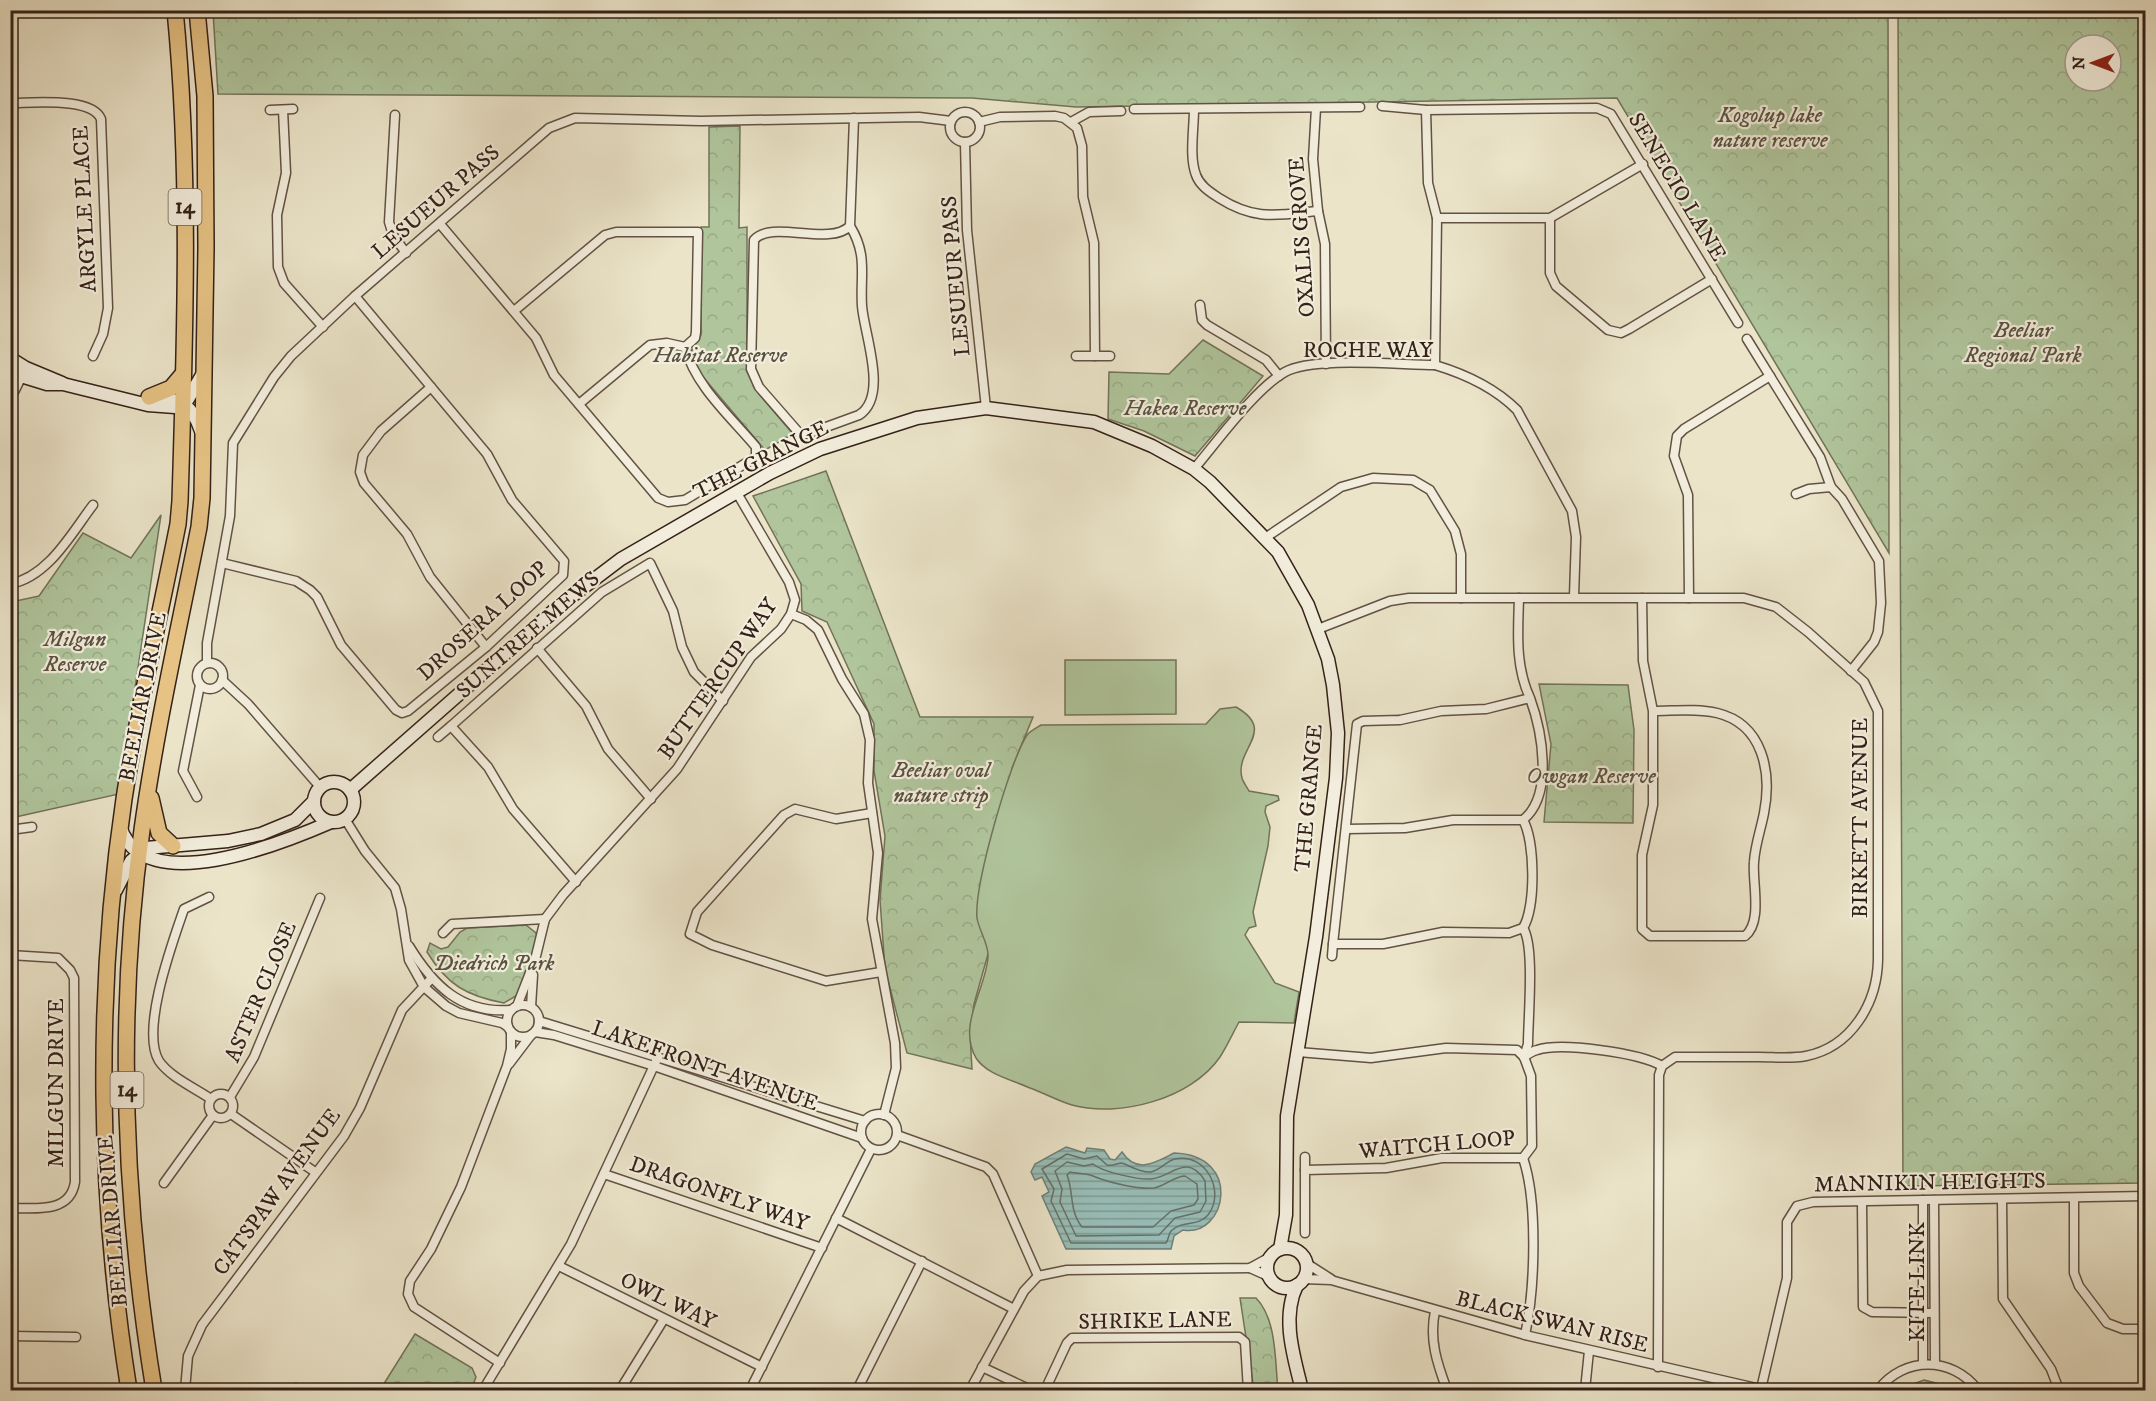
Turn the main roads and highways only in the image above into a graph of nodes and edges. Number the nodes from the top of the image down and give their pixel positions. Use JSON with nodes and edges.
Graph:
{"nodes":[{"id":1,"x":175,"y":10,"type":"edge"},
{"id":2,"x":197,"y":10,"type":"edge"},
{"id":3,"x":182,"y":375,"type":"junction"},
{"id":4,"x":149,"y":397,"type":"road end"},
{"id":5,"x":149,"y":789,"type":"junction"},
{"id":6,"x":173,"y":846,"type":"road end"},
{"id":7,"x":129,"y":1390,"type":"edge"},
{"id":8,"x":154,"y":1390,"type":"edge"}],
"edges":[{"from":1,"to":3,"type":"highway","name":"BEELIAR DRIVE","number":"14"},
{"from":2,"to":5,"type":"highway","name":"BEELIAR DRIVE","number":"14"},
{"from":3,"to":4,"type":"highway"},
{"from":3,"to":7,"type":"highway","name":"BEELIAR DRIVE","number":"14"},
{"from":5,"to":6,"type":"highway"},
{"from":5,"to":8,"type":"highway","name":"BEELIAR DRIVE","number":"14"}]}
